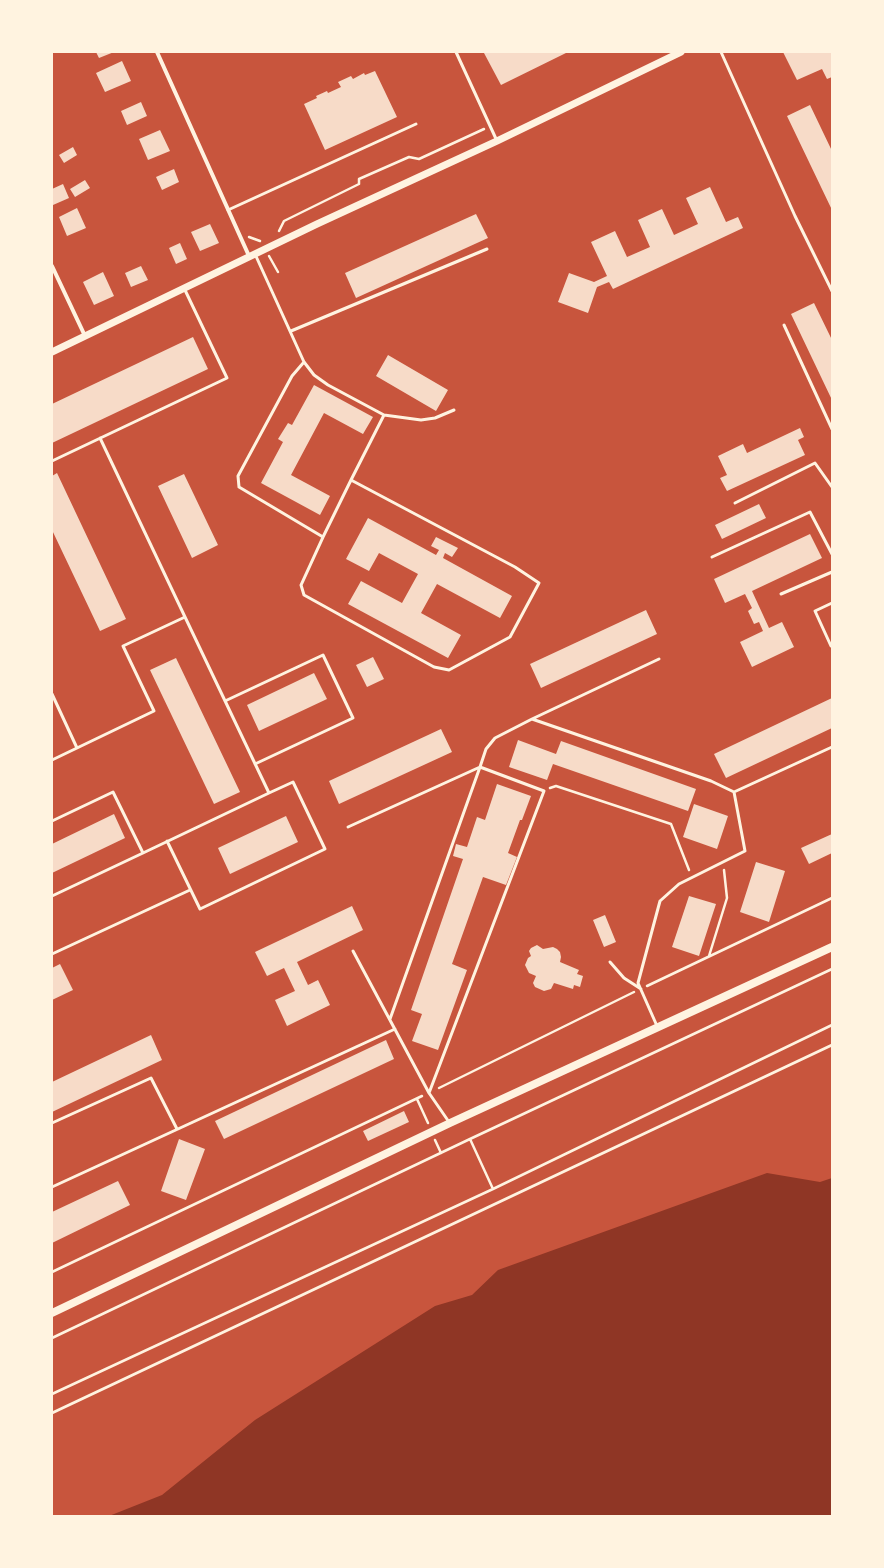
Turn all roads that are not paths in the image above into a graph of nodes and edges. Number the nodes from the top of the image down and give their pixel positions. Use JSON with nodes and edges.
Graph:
{"nodes":[{"id":1,"x":157,"y":52,"type":"edge"},
{"id":2,"x":456,"y":52,"type":"edge"},
{"id":3,"x":681,"y":52,"type":"edge"},
{"id":4,"x":721,"y":52,"type":"edge"},
{"id":5,"x":416,"y":124,"type":"dead end"},
{"id":6,"x":497,"y":142,"type":"junction"},
{"id":7,"x":228,"y":210,"type":"junction"},
{"id":8,"x":487,"y":249,"type":"dead end"},
{"id":9,"x":252,"y":255,"type":"junction"},
{"id":10,"x":52,"y":266,"type":"edge"},
{"id":11,"x":184,"y":288,"type":"junction"},
{"id":12,"x":832,"y":291,"type":"edge"},
{"id":13,"x":784,"y":325,"type":"dead end"},
{"id":14,"x":291,"y":331,"type":"junction"},
{"id":15,"x":85,"y":336,"type":"junction"},
{"id":16,"x":52,"y":352,"type":"edge"},
{"id":17,"x":304,"y":362,"type":"junction"},
{"id":18,"x":454,"y":410,"type":"dead end"},
{"id":19,"x":384,"y":415,"type":"junction"},
{"id":20,"x":832,"y":429,"type":"edge"},
{"id":21,"x":100,"y":438,"type":"junction"},
{"id":22,"x":52,"y":461,"type":"edge"},
{"id":23,"x":351,"y":480,"type":"junction"},
{"id":24,"x":832,"y":487,"type":"edge"},
{"id":25,"x":735,"y":503,"type":"dead end"},
{"id":26,"x":323,"y":537,"type":"junction"},
{"id":27,"x":832,"y":554,"type":"edge"},
{"id":28,"x":712,"y":557,"type":"dead end"},
{"id":29,"x":832,"y":572,"type":"edge"},
{"id":30,"x":781,"y":594,"type":"dead end"},
{"id":31,"x":832,"y":603,"type":"edge"},
{"id":32,"x":185,"y":617,"type":"junction"},
{"id":33,"x":831,"y":646,"type":"dead end"},
{"id":34,"x":659,"y":659,"type":"dead end"},
{"id":35,"x":52,"y":694,"type":"edge"},
{"id":36,"x":225,"y":701,"type":"junction"},
{"id":37,"x":532,"y":719,"type":"junction"},
{"id":38,"x":832,"y":747,"type":"edge"},
{"id":39,"x":77,"y":748,"type":"junction"},
{"id":40,"x":52,"y":760,"type":"edge"},
{"id":41,"x":255,"y":764,"type":"junction"},
{"id":42,"x":480,"y":767,"type":"junction"},
{"id":43,"x":734,"y":792,"type":"junction"},
{"id":44,"x":269,"y":793,"type":"junction"},
{"id":45,"x":52,"y":821,"type":"edge"},
{"id":46,"x":348,"y":826,"type":"dead end"},
{"id":47,"x":168,"y":841,"type":"junction"},
{"id":48,"x":143,"y":853,"type":"junction"},
{"id":49,"x":190,"y":890,"type":"junction"},
{"id":50,"x":52,"y":896,"type":"edge"},
{"id":51,"x":832,"y":947,"type":"edge"},
{"id":52,"x":353,"y":952,"type":"dead end"},
{"id":53,"x":52,"y":954,"type":"edge"},
{"id":54,"x":610,"y":962,"type":"dead end"},
{"id":55,"x":641,"y":989,"type":"junction"},
{"id":56,"x":390,"y":1019,"type":"junction"},
{"id":57,"x":658,"y":1028,"type":"junction"},
{"id":58,"x":395,"y":1029,"type":"junction"},
{"id":59,"x":832,"y":1045,"type":"edge"},
{"id":60,"x":429,"y":1093,"type":"junction"},
{"id":61,"x":52,"y":1123,"type":"edge"},
{"id":62,"x":450,"y":1123,"type":"junction"},
{"id":63,"x":177,"y":1129,"type":"junction"},
{"id":64,"x":52,"y":1187,"type":"edge"},
{"id":65,"x":52,"y":1313,"type":"edge"},
{"id":66,"x":52,"y":1414,"type":"edge"}],
"edges":[{"from":1,"to":7,"type":"street"},
{"from":2,"to":6,"type":"lane"},
{"from":3,"to":6,"type":"street"},
{"from":4,"to":12,"type":"lane"},
{"from":5,"to":7,"type":"lane"},
{"from":6,"to":9,"type":"street"},
{"from":7,"to":9,"type":"street"},
{"from":8,"to":14,"type":"lane"},
{"from":9,"to":11,"type":"street"},
{"from":9,"to":14,"type":"lane"},
{"from":10,"to":15,"type":"street"},
{"from":11,"to":15,"type":"street"},
{"from":11,"to":21,"type":"lane"},
{"from":13,"to":20,"type":"lane"},
{"from":14,"to":17,"type":"lane"},
{"from":15,"to":16,"type":"street"},
{"from":17,"to":19,"type":"lane"},
{"from":17,"to":26,"type":"lane"},
{"from":18,"to":19,"type":"lane"},
{"from":19,"to":23,"type":"lane"},
{"from":21,"to":22,"type":"lane"},
{"from":21,"to":32,"type":"lane"},
{"from":23,"to":26,"type":"lane"},
{"from":23,"to":26,"type":"lane"},
{"from":24,"to":25,"type":"lane"},
{"from":27,"to":28,"type":"lane"},
{"from":29,"to":30,"type":"lane"},
{"from":31,"to":33,"type":"lane"},
{"from":32,"to":36,"type":"lane"},
{"from":32,"to":39,"type":"lane"},
{"from":34,"to":37,"type":"lane"},
{"from":35,"to":39,"type":"lane"},
{"from":36,"to":41,"type":"lane"},
{"from":36,"to":41,"type":"lane"},
{"from":37,"to":42,"type":"lane"},
{"from":37,"to":43,"type":"lane"},
{"from":38,"to":43,"type":"lane"},
{"from":39,"to":40,"type":"lane"},
{"from":41,"to":44,"type":"lane"},
{"from":42,"to":46,"type":"lane"},
{"from":42,"to":56,"type":"lane"},
{"from":42,"to":60,"type":"lane"},
{"from":43,"to":55,"type":"lane"},
{"from":44,"to":47,"type":"lane"},
{"from":44,"to":49,"type":"lane"},
{"from":45,"to":48,"type":"lane"},
{"from":47,"to":48,"type":"lane"},
{"from":47,"to":49,"type":"lane"},
{"from":48,"to":50,"type":"lane"},
{"from":49,"to":53,"type":"lane"},
{"from":51,"to":57,"type":"main road"},
{"from":52,"to":56,"type":"lane"},
{"from":54,"to":55,"type":"lane"},
{"from":55,"to":57,"type":"lane"},
{"from":56,"to":58,"type":"lane"},
{"from":57,"to":62,"type":"main road"},
{"from":58,"to":60,"type":"lane"},
{"from":58,"to":63,"type":"lane"},
{"from":59,"to":66,"type":"lane"},
{"from":60,"to":62,"type":"lane"},
{"from":61,"to":63,"type":"lane"},
{"from":62,"to":65,"type":"main road"},
{"from":63,"to":64,"type":"lane"}]}
